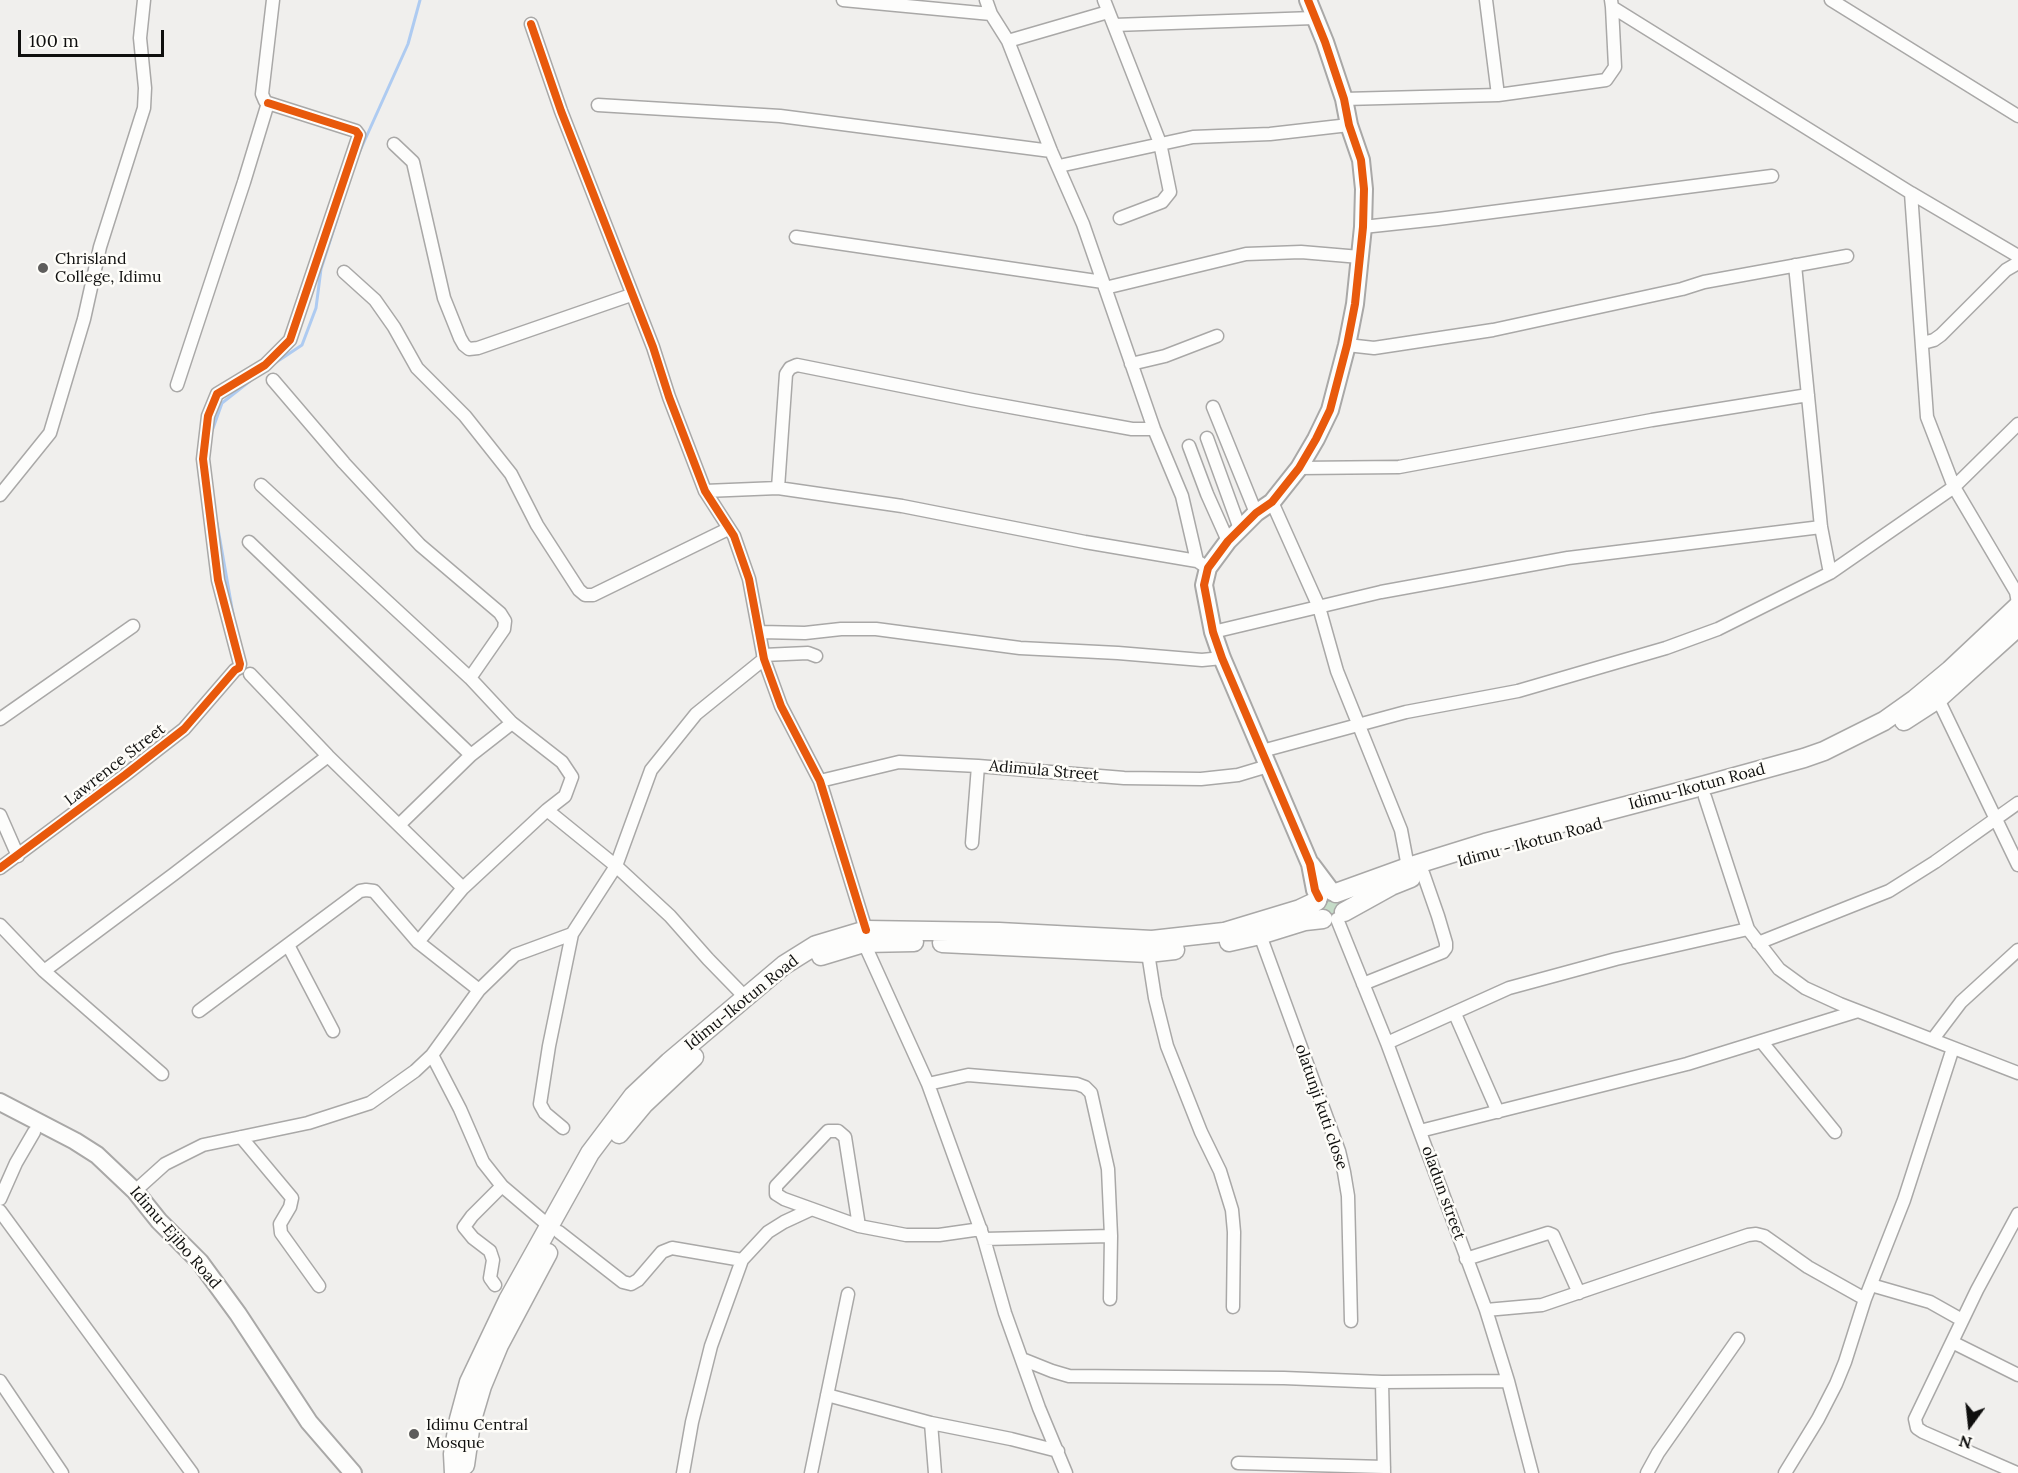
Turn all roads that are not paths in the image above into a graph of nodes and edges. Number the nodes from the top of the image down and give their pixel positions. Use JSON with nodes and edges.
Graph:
{"nodes":[{"id":1,"x":144,"y":0,"type":"edge"},
{"id":2,"x":273,"y":0,"type":"edge"},
{"id":3,"x":843,"y":0,"type":"edge"},
{"id":4,"x":986,"y":0,"type":"edge"},
{"id":5,"x":1308,"y":0,"type":"edge"},
{"id":6,"x":1486,"y":0,"type":"edge"},
{"id":7,"x":1831,"y":0,"type":"edge"},
{"id":8,"x":1612,"y":3,"type":"edge"},
{"id":9,"x":1106,"y":6,"type":"edge"},
{"id":10,"x":992,"y":14,"type":"junction"},
{"id":11,"x":1314,"y":18,"type":"junction"},
{"id":12,"x":531,"y":24,"type":"dead end"},
{"id":13,"x":1114,"y":26,"type":"junction"},
{"id":14,"x":1008,"y":41,"type":"junction"},
{"id":15,"x":1498,"y":94,"type":"junction"},
{"id":16,"x":1344,"y":99,"type":"junction"},
{"id":17,"x":268,"y":103,"type":"junction"},
{"id":18,"x":598,"y":105,"type":"dead end"},
{"id":19,"x":2018,"y":116,"type":"edge"},
{"id":20,"x":1349,"y":125,"type":"junction"},
{"id":21,"x":1160,"y":143,"type":"junction"},
{"id":22,"x":394,"y":144,"type":"dead end"},
{"id":23,"x":1051,"y":151,"type":"junction"},
{"id":24,"x":1059,"y":166,"type":"junction"},
{"id":25,"x":1772,"y":176,"type":"dead end"},
{"id":26,"x":1911,"y":193,"type":"junction"},
{"id":27,"x":1120,"y":218,"type":"dead end"},
{"id":28,"x":1363,"y":227,"type":"junction"},
{"id":29,"x":796,"y":237,"type":"dead end"},
{"id":30,"x":1846,"y":256,"type":"dead end"},
{"id":31,"x":2018,"y":256,"type":"edge"},
{"id":32,"x":1360,"y":257,"type":"junction"},
{"id":33,"x":2018,"y":263,"type":"edge"},
{"id":34,"x":1795,"y":265,"type":"junction"},
{"id":35,"x":344,"y":272,"type":"dead end"},
{"id":36,"x":1104,"y":285,"type":"junction"},
{"id":37,"x":631,"y":295,"type":"junction"},
{"id":38,"x":1217,"y":336,"type":"dead end"},
{"id":39,"x":1923,"y":343,"type":"junction"},
{"id":40,"x":1347,"y":345,"type":"junction"},
{"id":41,"x":1131,"y":364,"type":"junction"},
{"id":42,"x":273,"y":380,"type":"dead end"},
{"id":43,"x":177,"y":385,"type":"dead end"},
{"id":44,"x":1808,"y":395,"type":"junction"},
{"id":45,"x":1214,"y":407,"type":"dead end"},
{"id":46,"x":2018,"y":424,"type":"edge"},
{"id":47,"x":1154,"y":429,"type":"junction"},
{"id":48,"x":1207,"y":438,"type":"dead end"},
{"id":49,"x":1189,"y":446,"type":"dead end"},
{"id":50,"x":1299,"y":468,"type":"junction"},
{"id":51,"x":261,"y":484,"type":"dead end"},
{"id":52,"x":1954,"y":487,"type":"junction"},
{"id":53,"x":778,"y":488,"type":"junction"},
{"id":54,"x":705,"y":491,"type":"junction"},
{"id":55,"x":0,"y":495,"type":"edge"},
{"id":56,"x":1272,"y":502,"type":"junction"},
{"id":57,"x":1256,"y":513,"type":"junction"},
{"id":58,"x":1821,"y":527,"type":"junction"},
{"id":59,"x":728,"y":529,"type":"junction"},
{"id":60,"x":1234,"y":535,"type":"junction"},
{"id":61,"x":249,"y":542,"type":"dead end"},
{"id":62,"x":1203,"y":565,"type":"junction"},
{"id":63,"x":1830,"y":573,"type":"junction"},
{"id":64,"x":2018,"y":604,"type":"edge"},
{"id":65,"x":1319,"y":607,"type":"junction"},
{"id":66,"x":133,"y":626,"type":"dead end"},
{"id":67,"x":2018,"y":627,"type":"edge"},
{"id":68,"x":760,"y":632,"type":"junction"},
{"id":69,"x":1213,"y":632,"type":"junction"},
{"id":70,"x":816,"y":656,"type":"dead end"},
{"id":71,"x":764,"y":657,"type":"junction"},
{"id":72,"x":1222,"y":658,"type":"junction"},
{"id":73,"x":250,"y":674,"type":"dead end"},
{"id":74,"x":470,"y":678,"type":"junction"},
{"id":75,"x":1938,"y":699,"type":"junction"},
{"id":76,"x":0,"y":718,"type":"edge"},
{"id":77,"x":513,"y":723,"type":"junction"},
{"id":78,"x":1359,"y":726,"type":"junction"},
{"id":79,"x":471,"y":755,"type":"junction"},
{"id":80,"x":328,"y":756,"type":"junction"},
{"id":81,"x":1265,"y":759,"type":"junction"},
{"id":82,"x":978,"y":766,"type":"junction"},
{"id":83,"x":820,"y":781,"type":"junction"},
{"id":84,"x":1705,"y":797,"type":"junction"},
{"id":85,"x":2018,"y":803,"type":"edge"},
{"id":86,"x":547,"y":810,"type":"junction"},
{"id":87,"x":0,"y":815,"type":"edge"},
{"id":88,"x":1996,"y":818,"type":"junction"},
{"id":89,"x":399,"y":825,"type":"junction"},
{"id":90,"x":972,"y":843,"type":"dead end"},
{"id":91,"x":18,"y":856,"type":"junction"},
{"id":92,"x":2018,"y":865,"type":"edge"},
{"id":93,"x":616,"y":866,"type":"junction"},
{"id":94,"x":0,"y":868,"type":"edge"},
{"id":95,"x":1416,"y":870,"type":"junction"},
{"id":96,"x":463,"y":888,"type":"junction"},
{"id":97,"x":1326,"y":896,"type":"junction"},
{"id":98,"x":1335,"y":917,"type":"junction"},
{"id":99,"x":0,"y":925,"type":"edge"},
{"id":100,"x":1748,"y":929,"type":"junction"},
{"id":101,"x":572,"y":934,"type":"junction"},
{"id":102,"x":1260,"y":935,"type":"junction"},
{"id":103,"x":865,"y":937,"type":"junction"},
{"id":104,"x":418,"y":942,"type":"junction"},
{"id":105,"x":1758,"y":943,"type":"junction"},
{"id":106,"x":288,"y":945,"type":"junction"},
{"id":107,"x":2018,"y":950,"type":"edge"},
{"id":108,"x":1148,"y":953,"type":"junction"},
{"id":109,"x":44,"y":971,"type":"junction"},
{"id":110,"x":1363,"y":984,"type":"junction"},
{"id":111,"x":479,"y":990,"type":"junction"},
{"id":112,"x":746,"y":998,"type":"junction"},
{"id":113,"x":199,"y":1011,"type":"dead end"},
{"id":114,"x":1858,"y":1011,"type":"junction"},
{"id":115,"x":1455,"y":1014,"type":"junction"},
{"id":116,"x":333,"y":1031,"type":"dead end"},
{"id":117,"x":1932,"y":1040,"type":"junction"},
{"id":118,"x":1761,"y":1041,"type":"junction"},
{"id":119,"x":1387,"y":1043,"type":"junction"},
{"id":120,"x":1953,"y":1048,"type":"junction"},
{"id":121,"x":432,"y":1055,"type":"junction"},
{"id":122,"x":2018,"y":1073,"type":"edge"},
{"id":123,"x":162,"y":1074,"type":"dead end"},
{"id":124,"x":928,"y":1084,"type":"junction"},
{"id":125,"x":0,"y":1102,"type":"edge"},
{"id":126,"x":1498,"y":1112,"type":"junction"},
{"id":127,"x":0,"y":1114,"type":"edge"},
{"id":128,"x":563,"y":1128,"type":"dead end"},
{"id":129,"x":1420,"y":1131,"type":"junction"},
{"id":130,"x":34,"y":1132,"type":"junction"},
{"id":131,"x":1835,"y":1132,"type":"dead end"},
{"id":132,"x":241,"y":1137,"type":"junction"},
{"id":133,"x":502,"y":1186,"type":"junction"},
{"id":134,"x":135,"y":1191,"type":"junction"},
{"id":135,"x":0,"y":1199,"type":"edge"},
{"id":136,"x":812,"y":1209,"type":"junction"},
{"id":137,"x":0,"y":1211,"type":"edge"},
{"id":138,"x":2018,"y":1214,"type":"edge"},
{"id":139,"x":859,"y":1226,"type":"junction"},
{"id":140,"x":554,"y":1229,"type":"junction"},
{"id":141,"x":982,"y":1234,"type":"junction"},
{"id":142,"x":1111,"y":1236,"type":"junction"},
{"id":143,"x":1466,"y":1259,"type":"junction"},
{"id":144,"x":742,"y":1260,"type":"junction"},
{"id":145,"x":495,"y":1285,"type":"dead end"},
{"id":146,"x":1870,"y":1285,"type":"junction"},
{"id":147,"x":319,"y":1286,"type":"dead end"},
{"id":148,"x":1578,"y":1293,"type":"junction"},
{"id":149,"x":848,"y":1294,"type":"dead end"},
{"id":150,"x":1110,"y":1299,"type":"dead end"},
{"id":151,"x":1865,"y":1299,"type":"junction"},
{"id":152,"x":1233,"y":1307,"type":"dead end"},
{"id":153,"x":1486,"y":1310,"type":"junction"},
{"id":154,"x":1962,"y":1320,"type":"junction"},
{"id":155,"x":1351,"y":1322,"type":"dead end"},
{"id":156,"x":1738,"y":1339,"type":"dead end"},
{"id":157,"x":1952,"y":1342,"type":"junction"},
{"id":158,"x":1022,"y":1359,"type":"junction"},
{"id":159,"x":2018,"y":1375,"type":"edge"},
{"id":160,"x":0,"y":1381,"type":"edge"},
{"id":161,"x":1508,"y":1381,"type":"junction"},
{"id":162,"x":1382,"y":1382,"type":"junction"},
{"id":163,"x":827,"y":1395,"type":"junction"},
{"id":164,"x":931,"y":1423,"type":"junction"},
{"id":165,"x":1058,"y":1451,"type":"junction"},
{"id":166,"x":1238,"y":1463,"type":"dead end"},
{"id":167,"x":1384,"y":1470,"type":"edge"},
{"id":168,"x":62,"y":1473,"type":"edge"},
{"id":169,"x":192,"y":1473,"type":"edge"},
{"id":170,"x":339,"y":1473,"type":"edge"},
{"id":171,"x":353,"y":1473,"type":"edge"},
{"id":172,"x":453,"y":1473,"type":"edge"},
{"id":173,"x":465,"y":1473,"type":"edge"},
{"id":174,"x":682,"y":1473,"type":"edge"},
{"id":175,"x":811,"y":1473,"type":"edge"},
{"id":176,"x":935,"y":1473,"type":"edge"},
{"id":177,"x":1066,"y":1473,"type":"edge"},
{"id":178,"x":1532,"y":1473,"type":"edge"},
{"id":179,"x":1647,"y":1473,"type":"edge"},
{"id":180,"x":1785,"y":1473,"type":"edge"},
{"id":181,"x":2017,"y":1473,"type":"edge"}],
"edges":[{"from":1,"to":55,"type":"street"},
{"from":2,"to":17,"type":"street"},
{"from":3,"to":10,"type":"street"},
{"from":4,"to":10,"type":"street"},
{"from":5,"to":11,"type":"main road"},
{"from":6,"to":15,"type":"street"},
{"from":7,"to":19,"type":"street"},
{"from":8,"to":15,"type":"street"},
{"from":8,"to":26,"type":"street"},
{"from":9,"to":13,"type":"street"},
{"from":9,"to":14,"type":"street"},
{"from":10,"to":14,"type":"street"},
{"from":11,"to":13,"type":"street"},
{"from":11,"to":16,"type":"main road"},
{"from":12,"to":37,"type":"street"},
{"from":13,"to":21,"type":"street"},
{"from":14,"to":23,"type":"street"},
{"from":15,"to":16,"type":"street"},
{"from":16,"to":20,"type":"main road"},
{"from":17,"to":43,"type":"street"},
{"from":17,"to":91,"type":"street","name":"Lawrence Street"},
{"from":18,"to":23,"type":"street"},
{"from":20,"to":21,"type":"street"},
{"from":20,"to":28,"type":"main road"},
{"from":21,"to":24,"type":"street"},
{"from":21,"to":27,"type":"street"},
{"from":22,"to":37,"type":"street"},
{"from":23,"to":24,"type":"street"},
{"from":24,"to":36,"type":"street"},
{"from":25,"to":28,"type":"street"},
{"from":26,"to":31,"type":"street"},
{"from":26,"to":39,"type":"street"},
{"from":28,"to":32,"type":"main road"},
{"from":29,"to":36,"type":"street"},
{"from":30,"to":34,"type":"street"},
{"from":32,"to":36,"type":"street"},
{"from":32,"to":40,"type":"main road"},
{"from":33,"to":39,"type":"street"},
{"from":34,"to":40,"type":"street"},
{"from":34,"to":44,"type":"street"},
{"from":35,"to":59,"type":"street"},
{"from":36,"to":41,"type":"street"},
{"from":37,"to":54,"type":"street"},
{"from":38,"to":41,"type":"street"},
{"from":39,"to":52,"type":"street"},
{"from":40,"to":50,"type":"main road"},
{"from":41,"to":47,"type":"street"},
{"from":42,"to":74,"type":"street"},
{"from":44,"to":50,"type":"street"},
{"from":44,"to":58,"type":"street"},
{"from":45,"to":57,"type":"street"},
{"from":46,"to":52,"type":"street","name":"Adimula Street"},
{"from":47,"to":53,"type":"street"},
{"from":47,"to":62,"type":"street"},
{"from":48,"to":60,"type":"street"},
{"from":49,"to":60,"type":"street"},
{"from":50,"to":56,"type":"main road"},
{"from":51,"to":74,"type":"street"},
{"from":52,"to":63,"type":"street","name":"Adimula Street"},
{"from":52,"to":64,"type":"street"},
{"from":53,"to":54,"type":"street"},
{"from":53,"to":62,"type":"street"},
{"from":54,"to":59,"type":"street"},
{"from":56,"to":57,"type":"main road"},
{"from":56,"to":65,"type":"street"},
{"from":57,"to":60,"type":"main road"},
{"from":58,"to":63,"type":"street"},
{"from":58,"to":65,"type":"street"},
{"from":59,"to":68,"type":"street"},
{"from":60,"to":62,"type":"main road"},
{"from":61,"to":79,"type":"street"},
{"from":62,"to":69,"type":"main road"},
{"from":63,"to":78,"type":"street","name":"Adimula Street"},
{"from":64,"to":95,"type":"main road","name":"Idimu-Ikotun Road"},
{"from":65,"to":69,"type":"street"},
{"from":65,"to":78,"type":"street"},
{"from":66,"to":76,"type":"street"},
{"from":67,"to":75,"type":"main road","name":"Idimu - Ikotun Road"},
{"from":68,"to":71,"type":"street"},
{"from":68,"to":72,"type":"street"},
{"from":69,"to":72,"type":"main road"},
{"from":70,"to":71,"type":"street"},
{"from":71,"to":83,"type":"street"},
{"from":71,"to":93,"type":"street"},
{"from":72,"to":81,"type":"main road"},
{"from":73,"to":80,"type":"street"},
{"from":74,"to":77,"type":"street"},
{"from":75,"to":84,"type":"main road","name":"Idimu - Ikotun Road"},
{"from":75,"to":88,"type":"street"},
{"from":77,"to":79,"type":"street"},
{"from":77,"to":86,"type":"street"},
{"from":78,"to":81,"type":"street","name":"Adimula Street"},
{"from":78,"to":95,"type":"street"},
{"from":79,"to":89,"type":"street"},
{"from":80,"to":89,"type":"street"},
{"from":80,"to":109,"type":"street"},
{"from":81,"to":82,"type":"street","name":"Adimula Street"},
{"from":81,"to":97,"type":"main road"},
{"from":82,"to":83,"type":"street","name":"Adimula Street"},
{"from":82,"to":90,"type":"street"},
{"from":83,"to":103,"type":"street"},
{"from":84,"to":95,"type":"main road","name":"Idimu - Ikotun Road"},
{"from":84,"to":100,"type":"street"},
{"from":85,"to":88,"type":"street"},
{"from":86,"to":93,"type":"street"},
{"from":86,"to":96,"type":"street"},
{"from":87,"to":91,"type":"street"},
{"from":88,"to":92,"type":"street"},
{"from":88,"to":105,"type":"street"},
{"from":89,"to":96,"type":"street"},
{"from":91,"to":94,"type":"street","name":"Lawrence Street"},
{"from":93,"to":101,"type":"street"},
{"from":93,"to":112,"type":"street"},
{"from":95,"to":97,"type":"main road","name":"Idimu-Ikotun Road"},
{"from":95,"to":98,"type":"main road","name":"Idimu-Ikotun Road"},
{"from":95,"to":110,"type":"street"},
{"from":96,"to":104,"type":"street"},
{"from":97,"to":98,"type":"main road"},
{"from":97,"to":98,"type":"main road"},
{"from":97,"to":103,"type":"main road","name":"Idimu-Ikotun Road"},
{"from":98,"to":102,"type":"main road","name":"Idimu-Ikotun Road"},
{"from":98,"to":110,"type":"street","name":"oladun street"},
{"from":99,"to":109,"type":"street"},
{"from":100,"to":105,"type":"street"},
{"from":100,"to":115,"type":"street"},
{"from":101,"to":111,"type":"street"},
{"from":101,"to":128,"type":"street"},
{"from":102,"to":108,"type":"main road","name":"Idimu-Ikotun Road"},
{"from":102,"to":155,"type":"street","name":"olatunji kuti close"},
{"from":103,"to":108,"type":"main road","name":"Idimu-Ikotun Road"},
{"from":103,"to":112,"type":"main road","name":"Idimu-Ikotun Road"},
{"from":103,"to":124,"type":"street"},
{"from":103,"to":140,"type":"main road","name":"Idimu-Ikotun Road"},
{"from":104,"to":106,"type":"street"},
{"from":104,"to":111,"type":"street"},
{"from":105,"to":114,"type":"street"},
{"from":106,"to":113,"type":"street"},
{"from":106,"to":116,"type":"street"},
{"from":107,"to":117,"type":"street"},
{"from":108,"to":152,"type":"street"},
{"from":109,"to":123,"type":"street"},
{"from":110,"to":119,"type":"street","name":"oladun street"},
{"from":111,"to":121,"type":"street"},
{"from":112,"to":140,"type":"main road","name":"Idimu-Ikotun Road"},
{"from":114,"to":117,"type":"street"},
{"from":114,"to":118,"type":"street"},
{"from":115,"to":119,"type":"street"},
{"from":115,"to":126,"type":"street"},
{"from":117,"to":120,"type":"street"},
{"from":118,"to":126,"type":"street"},
{"from":118,"to":131,"type":"street"},
{"from":119,"to":129,"type":"street","name":"oladun street"},
{"from":120,"to":122,"type":"street"},
{"from":120,"to":146,"type":"street"},
{"from":121,"to":132,"type":"street"},
{"from":121,"to":133,"type":"street"},
{"from":124,"to":141,"type":"street"},
{"from":124,"to":142,"type":"street"},
{"from":125,"to":134,"type":"main road","name":"Idimu-Ejibo Road"},
{"from":126,"to":129,"type":"street"},
{"from":127,"to":130,"type":"main road","name":"Idimu-Ejibo Road"},
{"from":129,"to":143,"type":"street","name":"oladun street"},
{"from":130,"to":135,"type":"street"},
{"from":130,"to":170,"type":"main road","name":"Idimu-Ejibo Road"},
{"from":132,"to":134,"type":"street"},
{"from":132,"to":147,"type":"street"},
{"from":133,"to":140,"type":"street"},
{"from":133,"to":145,"type":"street"},
{"from":134,"to":171,"type":"main road","name":"Idimu-Ejibo Road"},
{"from":136,"to":139,"type":"street"},
{"from":136,"to":139,"type":"street"},
{"from":136,"to":144,"type":"street"},
{"from":137,"to":169,"type":"street"},
{"from":138,"to":154,"type":"street"},
{"from":139,"to":141,"type":"street"},
{"from":140,"to":144,"type":"street"},
{"from":140,"to":172,"type":"main road","name":"Idimu-Ikotun Road"},
{"from":140,"to":173,"type":"main road","name":"Idimu-Ikotun Road"},
{"from":141,"to":142,"type":"street"},
{"from":141,"to":158,"type":"street"},
{"from":142,"to":150,"type":"street"},
{"from":143,"to":148,"type":"street"},
{"from":143,"to":153,"type":"street","name":"oladun street"},
{"from":144,"to":174,"type":"street"},
{"from":146,"to":151,"type":"street"},
{"from":146,"to":154,"type":"street"},
{"from":148,"to":151,"type":"street"},
{"from":148,"to":153,"type":"street"},
{"from":149,"to":163,"type":"street"},
{"from":151,"to":180,"type":"street"},
{"from":153,"to":161,"type":"street","name":"oladun street"},
{"from":154,"to":157,"type":"street"},
{"from":156,"to":179,"type":"street"},
{"from":157,"to":159,"type":"street"},
{"from":157,"to":181,"type":"street"},
{"from":158,"to":162,"type":"street"},
{"from":158,"to":165,"type":"street"},
{"from":160,"to":168,"type":"street"},
{"from":161,"to":162,"type":"street"},
{"from":161,"to":178,"type":"street","name":"oladun street"},
{"from":162,"to":167,"type":"street"},
{"from":163,"to":164,"type":"street"},
{"from":163,"to":175,"type":"street"},
{"from":164,"to":165,"type":"street"},
{"from":164,"to":176,"type":"street"},
{"from":165,"to":177,"type":"street"},
{"from":166,"to":167,"type":"street"}]}
